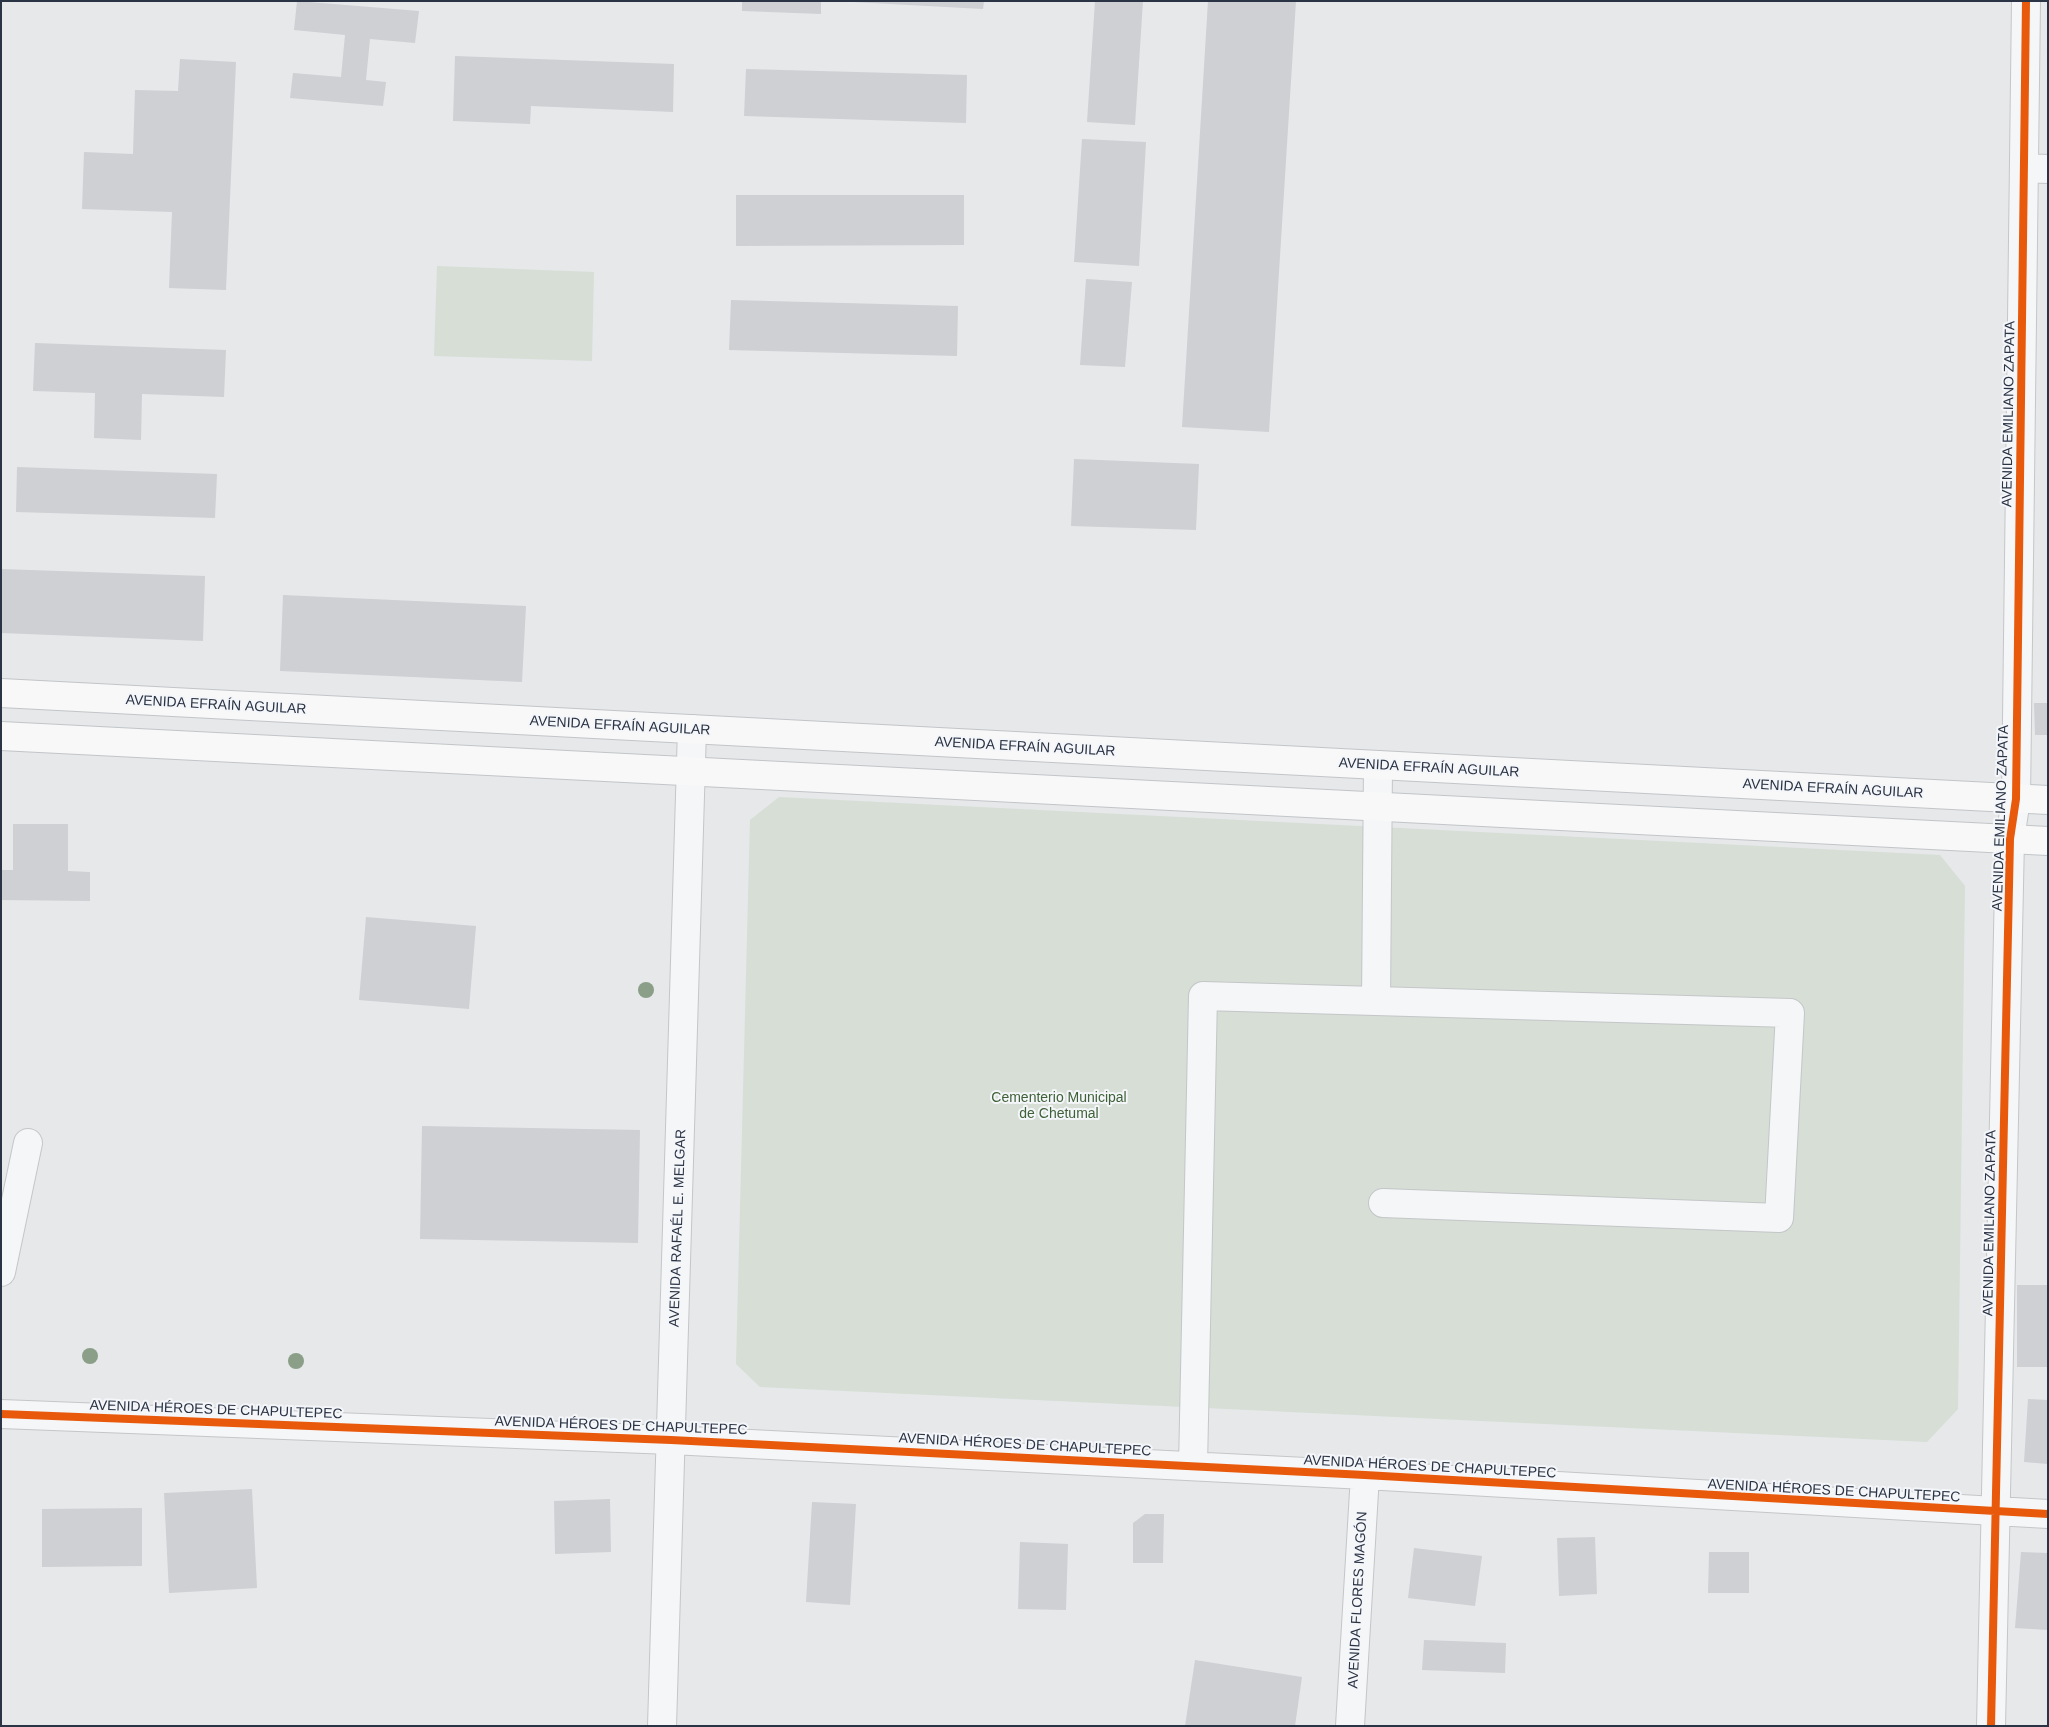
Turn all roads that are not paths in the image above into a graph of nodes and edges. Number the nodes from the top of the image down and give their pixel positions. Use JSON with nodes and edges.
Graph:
{"nodes":[{"id":1,"x":2026,"y":1,"type":"edge"},
{"id":2,"x":2036,"y":168,"type":"edge"},
{"id":3,"x":1,"y":693,"type":"edge"},
{"id":4,"x":692,"y":729,"type":"junction"},
{"id":5,"x":1,"y":736,"type":"edge"},
{"id":6,"x":1378,"y":765,"type":"junction"},
{"id":7,"x":692,"y":772,"type":"junction"},
{"id":8,"x":2016,"y":799,"type":"junction"},
{"id":9,"x":2048,"y":800,"type":"edge"},
{"id":10,"x":1376,"y":807,"type":"junction"},
{"id":11,"x":2010,"y":839,"type":"junction"},
{"id":12,"x":2048,"y":841,"type":"edge"},
{"id":13,"x":1376,"y":1001,"type":"junction"},
{"id":14,"x":28,"y":1143,"type":"dead end"},
{"id":15,"x":1383,"y":1203,"type":"dead end"},
{"id":16,"x":1,"y":1272,"type":"edge"},
{"id":17,"x":1,"y":1414,"type":"edge"},
{"id":18,"x":671,"y":1440,"type":"junction"},
{"id":19,"x":1193,"y":1466,"type":"junction"},
{"id":20,"x":1365,"y":1475,"type":"junction"},
{"id":21,"x":1997,"y":1513,"type":"junction"},
{"id":22,"x":2048,"y":1514,"type":"edge"},
{"id":23,"x":662,"y":1726,"type":"edge"},
{"id":24,"x":1350,"y":1726,"type":"edge"},
{"id":25,"x":1991,"y":1726,"type":"edge"}],
"edges":[{"from":1,"to":2,"type":"street","name":"AVENIDA EMILIANO ZAPATA"},
{"from":2,"to":8,"type":"street","name":"AVENIDA EMILIANO ZAPATA"},
{"from":3,"to":4,"type":"main road","name":"AVENIDA EFRAÍN AGUILAR"},
{"from":4,"to":6,"type":"main road","name":"AVENIDA EFRAÍN AGUILAR"},
{"from":4,"to":7,"type":"street","name":"AVENIDA RAFAÉL E. MELGAR"},
{"from":5,"to":7,"type":"main road"},
{"from":6,"to":8,"type":"main road","name":"AVENIDA EFRAÍN AGUILAR"},
{"from":6,"to":10,"type":"street"},
{"from":7,"to":10,"type":"main road"},
{"from":7,"to":18,"type":"street","name":"AVENIDA RAFAÉL E. MELGAR"},
{"from":8,"to":9,"type":"main road","name":"AVENIDA EFRAÍN AGUILAR"},
{"from":8,"to":11,"type":"street","name":"AVENIDA EMILIANO ZAPATA"},
{"from":10,"to":11,"type":"main road"},
{"from":10,"to":13,"type":"street"},
{"from":11,"to":12,"type":"main road"},
{"from":11,"to":21,"type":"street","name":"AVENIDA EMILIANO ZAPATA"},
{"from":13,"to":15,"type":"street"},
{"from":13,"to":19,"type":"street"},
{"from":14,"to":16,"type":"street"},
{"from":17,"to":18,"type":"street","name":"AVENIDA HÉROES DE CHAPULTEPEC"},
{"from":18,"to":19,"type":"street","name":"AVENIDA HÉROES DE CHAPULTEPEC"},
{"from":18,"to":23,"type":"street","name":"AVENIDA RAFAÉL E. MELGAR"},
{"from":19,"to":20,"type":"street","name":"AVENIDA HÉROES DE CHAPULTEPEC"},
{"from":20,"to":21,"type":"street","name":"AVENIDA HÉROES DE CHAPULTEPEC"},
{"from":20,"to":24,"type":"street","name":"AVENIDA FLORES MAGÓN"},
{"from":21,"to":22,"type":"street","name":"AVENIDA HÉROES DE CHAPULTEPEC"},
{"from":21,"to":25,"type":"street","name":"AVENIDA EMILIANO ZAPATA"}]}
